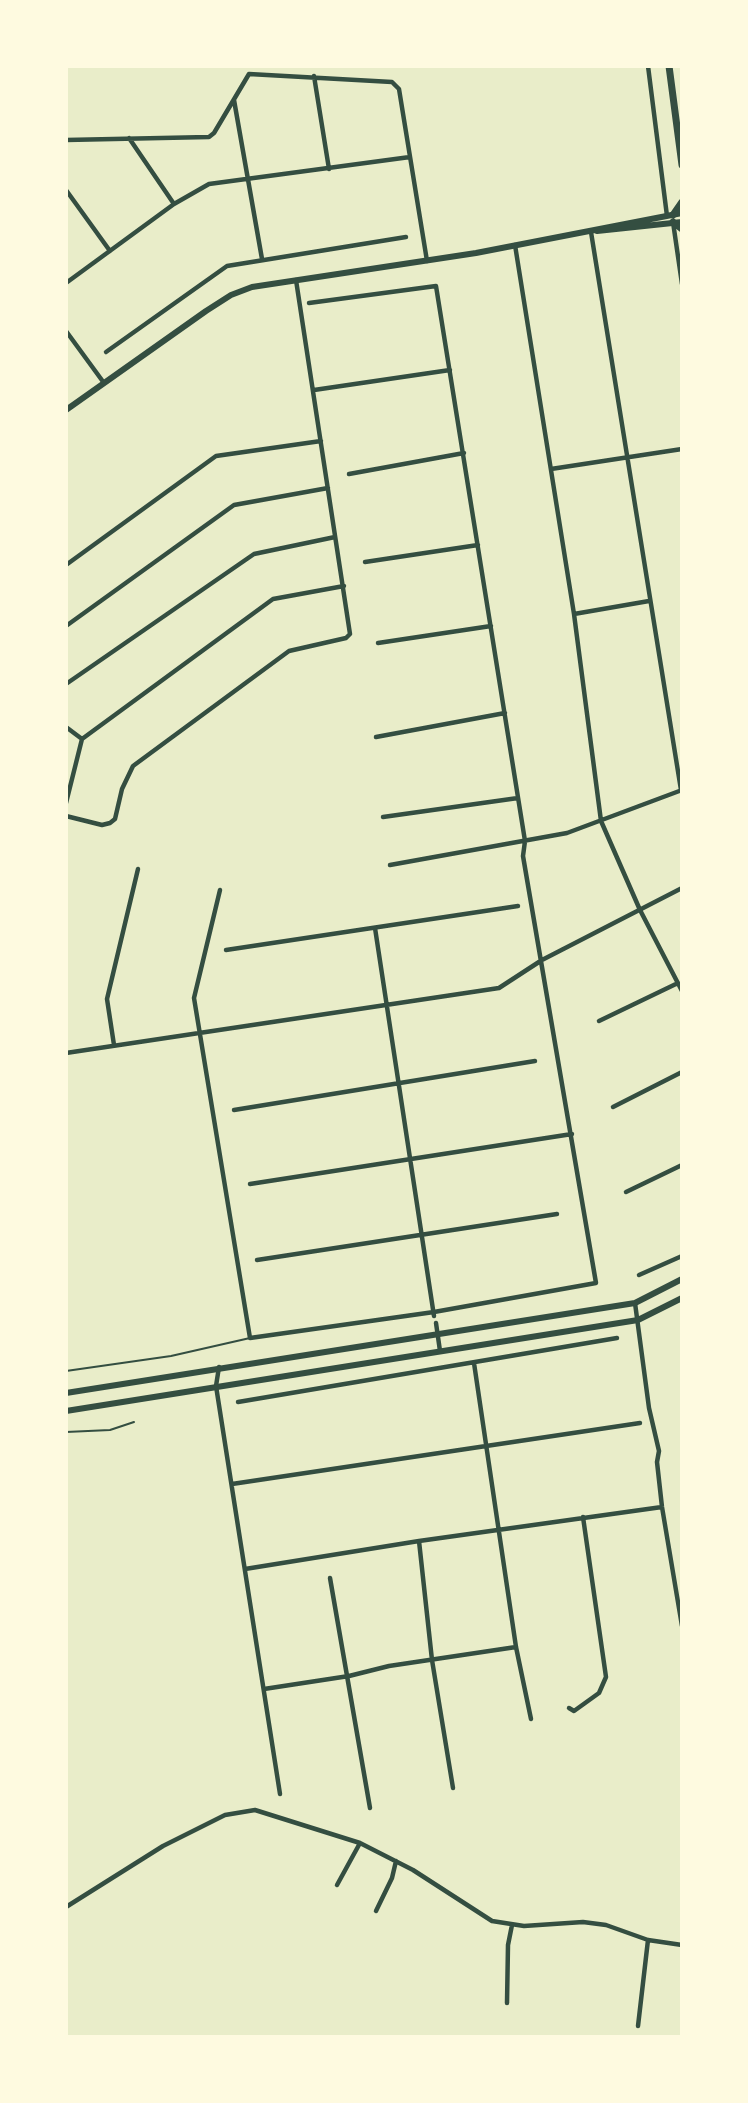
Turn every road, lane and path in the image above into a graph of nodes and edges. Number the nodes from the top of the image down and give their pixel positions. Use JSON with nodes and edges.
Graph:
{"nodes":[{"id":1,"x":648,"y":66,"type":"edge"},
{"id":2,"x":669,"y":66,"type":"edge"},
{"id":3,"x":314,"y":76,"type":"junction"},
{"id":4,"x":234,"y":100,"type":"junction"},
{"id":5,"x":129,"y":138,"type":"junction"},
{"id":6,"x":66,"y":140,"type":"edge"},
{"id":7,"x":410,"y":157,"type":"junction"},
{"id":8,"x":682,"y":165,"type":"edge"},
{"id":9,"x":329,"y":169,"type":"junction"},
{"id":10,"x":249,"y":180,"type":"junction"},
{"id":11,"x":66,"y":190,"type":"edge"},
{"id":12,"x":682,"y":202,"type":"edge"},
{"id":13,"x":174,"y":204,"type":"junction"},
{"id":14,"x":682,"y":213,"type":"edge"},
{"id":15,"x":671,"y":217,"type":"junction"},
{"id":16,"x":682,"y":222,"type":"edge"},
{"id":17,"x":682,"y":229,"type":"edge"},
{"id":18,"x":594,"y":232,"type":"junction"},
{"id":19,"x":406,"y":237,"type":"dead end"},
{"id":20,"x":515,"y":245,"type":"junction"},
{"id":21,"x":110,"y":251,"type":"junction"},
{"id":22,"x":262,"y":259,"type":"junction"},
{"id":23,"x":427,"y":261,"type":"junction"},
{"id":24,"x":296,"y":280,"type":"junction"},
{"id":25,"x":66,"y":283,"type":"edge"},
{"id":26,"x":682,"y":284,"type":"edge"},
{"id":27,"x":309,"y":303,"type":"dead end"},
{"id":28,"x":66,"y":331,"type":"edge"},
{"id":29,"x":106,"y":352,"type":"dead end"},
{"id":30,"x":450,"y":370,"type":"junction"},
{"id":31,"x":104,"y":383,"type":"junction"},
{"id":32,"x":314,"y":390,"type":"junction"},
{"id":33,"x":66,"y":410,"type":"edge"},
{"id":34,"x":321,"y":441,"type":"junction"},
{"id":35,"x":682,"y":448,"type":"edge"},
{"id":36,"x":464,"y":453,"type":"junction"},
{"id":37,"x":626,"y":456,"type":"junction"},
{"id":38,"x":550,"y":469,"type":"junction"},
{"id":39,"x":349,"y":474,"type":"dead end"},
{"id":40,"x":328,"y":488,"type":"junction"},
{"id":41,"x":335,"y":537,"type":"junction"},
{"id":42,"x":478,"y":545,"type":"junction"},
{"id":43,"x":365,"y":561,"type":"dead end"},
{"id":44,"x":66,"y":565,"type":"edge"},
{"id":45,"x":344,"y":586,"type":"junction"},
{"id":46,"x":649,"y":601,"type":"junction"},
{"id":47,"x":574,"y":614,"type":"junction"},
{"id":48,"x":66,"y":626,"type":"edge"},
{"id":49,"x":491,"y":626,"type":"junction"},
{"id":50,"x":378,"y":643,"type":"dead end"},
{"id":51,"x":66,"y":684,"type":"edge"},
{"id":52,"x":505,"y":713,"type":"junction"},
{"id":53,"x":66,"y":727,"type":"edge"},
{"id":54,"x":376,"y":737,"type":"dead end"},
{"id":55,"x":82,"y":739,"type":"junction"},
{"id":56,"x":681,"y":790,"type":"edge"},
{"id":57,"x":518,"y":798,"type":"junction"},
{"id":58,"x":66,"y":803,"type":"edge"},
{"id":59,"x":66,"y":816,"type":"edge"},
{"id":60,"x":383,"y":817,"type":"dead end"},
{"id":61,"x":602,"y":821,"type":"junction"},
{"id":62,"x":525,"y":842,"type":"junction"},
{"id":63,"x":390,"y":865,"type":"dead end"},
{"id":64,"x":138,"y":869,"type":"dead end"},
{"id":65,"x":682,"y":888,"type":"edge"},
{"id":66,"x":220,"y":890,"type":"dead end"},
{"id":67,"x":518,"y":906,"type":"dead end"},
{"id":68,"x":640,"y":910,"type":"junction"},
{"id":69,"x":375,"y":928,"type":"junction"},
{"id":70,"x":226,"y":950,"type":"dead end"},
{"id":71,"x":542,"y":960,"type":"junction"},
{"id":72,"x":678,"y":983,"type":"junction"},
{"id":73,"x":682,"y":991,"type":"edge"},
{"id":74,"x":385,"y":1005,"type":"junction"},
{"id":75,"x":599,"y":1021,"type":"dead end"},
{"id":76,"x":200,"y":1033,"type":"junction"},
{"id":77,"x":114,"y":1045,"type":"junction"},
{"id":78,"x":66,"y":1053,"type":"edge"},
{"id":79,"x":536,"y":1061,"type":"dead end"},
{"id":80,"x":682,"y":1072,"type":"edge"},
{"id":81,"x":397,"y":1082,"type":"junction"},
{"id":82,"x":613,"y":1107,"type":"dead end"},
{"id":83,"x":234,"y":1110,"type":"dead end"},
{"id":84,"x":572,"y":1134,"type":"junction"},
{"id":85,"x":410,"y":1159,"type":"junction"},
{"id":86,"x":682,"y":1166,"type":"edge"},
{"id":87,"x":250,"y":1184,"type":"dead end"},
{"id":88,"x":626,"y":1192,"type":"dead end"},
{"id":89,"x":557,"y":1214,"type":"dead end"},
{"id":90,"x":422,"y":1235,"type":"junction"},
{"id":91,"x":682,"y":1256,"type":"edge"},
{"id":92,"x":257,"y":1260,"type":"dead end"},
{"id":93,"x":639,"y":1275,"type":"dead end"},
{"id":94,"x":682,"y":1279,"type":"edge"},
{"id":95,"x":682,"y":1298,"type":"edge"},
{"id":96,"x":635,"y":1303,"type":"junction"},
{"id":97,"x":434,"y":1314,"type":"junction"},
{"id":98,"x":638,"y":1320,"type":"junction"},
{"id":99,"x":435,"y":1323,"type":"dead end"},
{"id":100,"x":437,"y":1334,"type":"junction"},
{"id":101,"x":250,"y":1338,"type":"junction"},
{"id":102,"x":617,"y":1338,"type":"dead end"},
{"id":103,"x":440,"y":1351,"type":"junction"},
{"id":104,"x":474,"y":1363,"type":"junction"},
{"id":105,"x":219,"y":1367,"type":"junction"},
{"id":106,"x":66,"y":1371,"type":"edge"},
{"id":107,"x":216,"y":1386,"type":"junction"},
{"id":108,"x":66,"y":1394,"type":"edge"},
{"id":109,"x":238,"y":1402,"type":"dead end"},
{"id":110,"x":66,"y":1411,"type":"edge"},
{"id":111,"x":134,"y":1422,"type":"dead end"},
{"id":112,"x":640,"y":1423,"type":"dead end"},
{"id":113,"x":66,"y":1432,"type":"edge"},
{"id":114,"x":486,"y":1446,"type":"junction"},
{"id":115,"x":232,"y":1484,"type":"junction"},
{"id":116,"x":662,"y":1507,"type":"junction"},
{"id":117,"x":583,"y":1517,"type":"junction"},
{"id":118,"x":499,"y":1529,"type":"junction"},
{"id":119,"x":418,"y":1541,"type":"junction"},
{"id":120,"x":245,"y":1569,"type":"junction"},
{"id":121,"x":330,"y":1578,"type":"dead end"},
{"id":122,"x":682,"y":1626,"type":"edge"},
{"id":123,"x":516,"y":1647,"type":"junction"},
{"id":124,"x":432,"y":1660,"type":"junction"},
{"id":125,"x":349,"y":1676,"type":"junction"},
{"id":126,"x":264,"y":1689,"type":"junction"},
{"id":127,"x":569,"y":1707,"type":"dead end"},
{"id":128,"x":531,"y":1719,"type":"dead end"},
{"id":129,"x":453,"y":1788,"type":"dead end"},
{"id":130,"x":280,"y":1794,"type":"dead end"},
{"id":131,"x":370,"y":1808,"type":"dead end"},
{"id":132,"x":360,"y":1843,"type":"junction"},
{"id":133,"x":396,"y":1861,"type":"junction"},
{"id":134,"x":337,"y":1885,"type":"dead end"},
{"id":135,"x":66,"y":1907,"type":"edge"},
{"id":136,"x":376,"y":1911,"type":"dead end"},
{"id":137,"x":512,"y":1925,"type":"junction"},
{"id":138,"x":648,"y":1940,"type":"junction"},
{"id":139,"x":682,"y":1945,"type":"edge"},
{"id":140,"x":507,"y":2003,"type":"dead end"},
{"id":141,"x":638,"y":2026,"type":"dead end"}],
"edges":[{"from":1,"to":15,"type":"street"},
{"from":2,"to":8,"type":"main road"},
{"from":3,"to":4,"type":"street"},
{"from":3,"to":7,"type":"street"},
{"from":3,"to":9,"type":"street"},
{"from":4,"to":5,"type":"street"},
{"from":4,"to":10,"type":"street"},
{"from":5,"to":6,"type":"street"},
{"from":5,"to":13,"type":"street"},
{"from":7,"to":9,"type":"street"},
{"from":7,"to":23,"type":"street"},
{"from":9,"to":10,"type":"street"},
{"from":10,"to":13,"type":"street"},
{"from":10,"to":22,"type":"street"},
{"from":11,"to":21,"type":"street"},
{"from":12,"to":15,"type":"main road"},
{"from":13,"to":21,"type":"street"},
{"from":14,"to":15,"type":"street"},
{"from":15,"to":16,"type":"street"},
{"from":15,"to":17,"type":"main road"},
{"from":15,"to":18,"type":"street"},
{"from":15,"to":26,"type":"street"},
{"from":18,"to":20,"type":"street"},
{"from":18,"to":37,"type":"street"},
{"from":19,"to":22,"type":"street"},
{"from":20,"to":23,"type":"street"},
{"from":20,"to":38,"type":"street"},
{"from":21,"to":25,"type":"street"},
{"from":22,"to":29,"type":"street"},
{"from":23,"to":24,"type":"street"},
{"from":24,"to":31,"type":"street"},
{"from":24,"to":32,"type":"street"},
{"from":27,"to":30,"type":"street"},
{"from":28,"to":31,"type":"street"},
{"from":30,"to":32,"type":"street"},
{"from":30,"to":36,"type":"street"},
{"from":31,"to":33,"type":"street"},
{"from":32,"to":34,"type":"street"},
{"from":34,"to":40,"type":"street"},
{"from":34,"to":44,"type":"street"},
{"from":35,"to":37,"type":"street"},
{"from":36,"to":39,"type":"street"},
{"from":36,"to":42,"type":"street"},
{"from":37,"to":38,"type":"street"},
{"from":37,"to":46,"type":"street"},
{"from":38,"to":47,"type":"street"},
{"from":40,"to":41,"type":"street"},
{"from":40,"to":48,"type":"street"},
{"from":41,"to":45,"type":"street"},
{"from":41,"to":51,"type":"street"},
{"from":42,"to":43,"type":"street"},
{"from":42,"to":49,"type":"street"},
{"from":45,"to":55,"type":"street"},
{"from":45,"to":59,"type":"street"},
{"from":46,"to":47,"type":"street"},
{"from":46,"to":56,"type":"street"},
{"from":47,"to":61,"type":"street"},
{"from":49,"to":50,"type":"street"},
{"from":49,"to":52,"type":"street"},
{"from":52,"to":54,"type":"street"},
{"from":52,"to":57,"type":"street"},
{"from":53,"to":55,"type":"street"},
{"from":55,"to":58,"type":"street"},
{"from":56,"to":61,"type":"street"},
{"from":57,"to":60,"type":"street"},
{"from":57,"to":62,"type":"street"},
{"from":61,"to":62,"type":"street"},
{"from":61,"to":68,"type":"street"},
{"from":62,"to":63,"type":"street"},
{"from":62,"to":71,"type":"street"},
{"from":64,"to":77,"type":"street"},
{"from":65,"to":68,"type":"street"},
{"from":66,"to":76,"type":"street"},
{"from":67,"to":69,"type":"street"},
{"from":68,"to":71,"type":"street"},
{"from":68,"to":72,"type":"street"},
{"from":69,"to":70,"type":"street"},
{"from":69,"to":74,"type":"street"},
{"from":71,"to":74,"type":"street"},
{"from":71,"to":84,"type":"street"},
{"from":72,"to":73,"type":"street"},
{"from":72,"to":75,"type":"street"},
{"from":74,"to":76,"type":"street"},
{"from":74,"to":81,"type":"street"},
{"from":76,"to":77,"type":"street"},
{"from":76,"to":101,"type":"street"},
{"from":77,"to":78,"type":"street"},
{"from":79,"to":81,"type":"street"},
{"from":80,"to":82,"type":"street"},
{"from":81,"to":83,"type":"street"},
{"from":81,"to":85,"type":"street"},
{"from":84,"to":85,"type":"street"},
{"from":84,"to":97,"type":"street"},
{"from":85,"to":87,"type":"street"},
{"from":85,"to":90,"type":"street"},
{"from":86,"to":88,"type":"street"},
{"from":89,"to":90,"type":"street"},
{"from":90,"to":92,"type":"street"},
{"from":90,"to":97,"type":"street"},
{"from":91,"to":93,"type":"street"},
{"from":94,"to":96,"type":"street"},
{"from":95,"to":98,"type":"street"},
{"from":96,"to":98,"type":"street"},
{"from":96,"to":100,"type":"street"},
{"from":97,"to":101,"type":"street"},
{"from":98,"to":103,"type":"street"},
{"from":98,"to":116,"type":"street"},
{"from":99,"to":100,"type":"street"},
{"from":100,"to":103,"type":"street"},
{"from":100,"to":105,"type":"street"},
{"from":101,"to":106,"type":"lane"},
{"from":102,"to":104,"type":"street"},
{"from":103,"to":107,"type":"street"},
{"from":104,"to":109,"type":"street"},
{"from":104,"to":114,"type":"street"},
{"from":105,"to":107,"type":"street"},
{"from":105,"to":108,"type":"street"},
{"from":107,"to":110,"type":"street"},
{"from":107,"to":115,"type":"street"},
{"from":111,"to":113,"type":"lane"},
{"from":112,"to":114,"type":"street"},
{"from":114,"to":115,"type":"street"},
{"from":114,"to":118,"type":"street"},
{"from":115,"to":120,"type":"street"},
{"from":116,"to":117,"type":"street"},
{"from":116,"to":122,"type":"street"},
{"from":117,"to":118,"type":"street"},
{"from":117,"to":127,"type":"street"},
{"from":118,"to":119,"type":"street"},
{"from":118,"to":123,"type":"street"},
{"from":119,"to":120,"type":"street"},
{"from":119,"to":124,"type":"street"},
{"from":120,"to":126,"type":"street"},
{"from":121,"to":125,"type":"street"},
{"from":123,"to":124,"type":"street"},
{"from":123,"to":128,"type":"street"},
{"from":124,"to":125,"type":"street"},
{"from":124,"to":129,"type":"street"},
{"from":125,"to":126,"type":"street"},
{"from":125,"to":131,"type":"street"},
{"from":126,"to":130,"type":"street"},
{"from":132,"to":133,"type":"street"},
{"from":132,"to":134,"type":"street"},
{"from":132,"to":135,"type":"street"},
{"from":133,"to":136,"type":"street"},
{"from":133,"to":137,"type":"street"},
{"from":137,"to":138,"type":"street"},
{"from":137,"to":140,"type":"street"},
{"from":138,"to":139,"type":"street"},
{"from":138,"to":141,"type":"street"}]}
